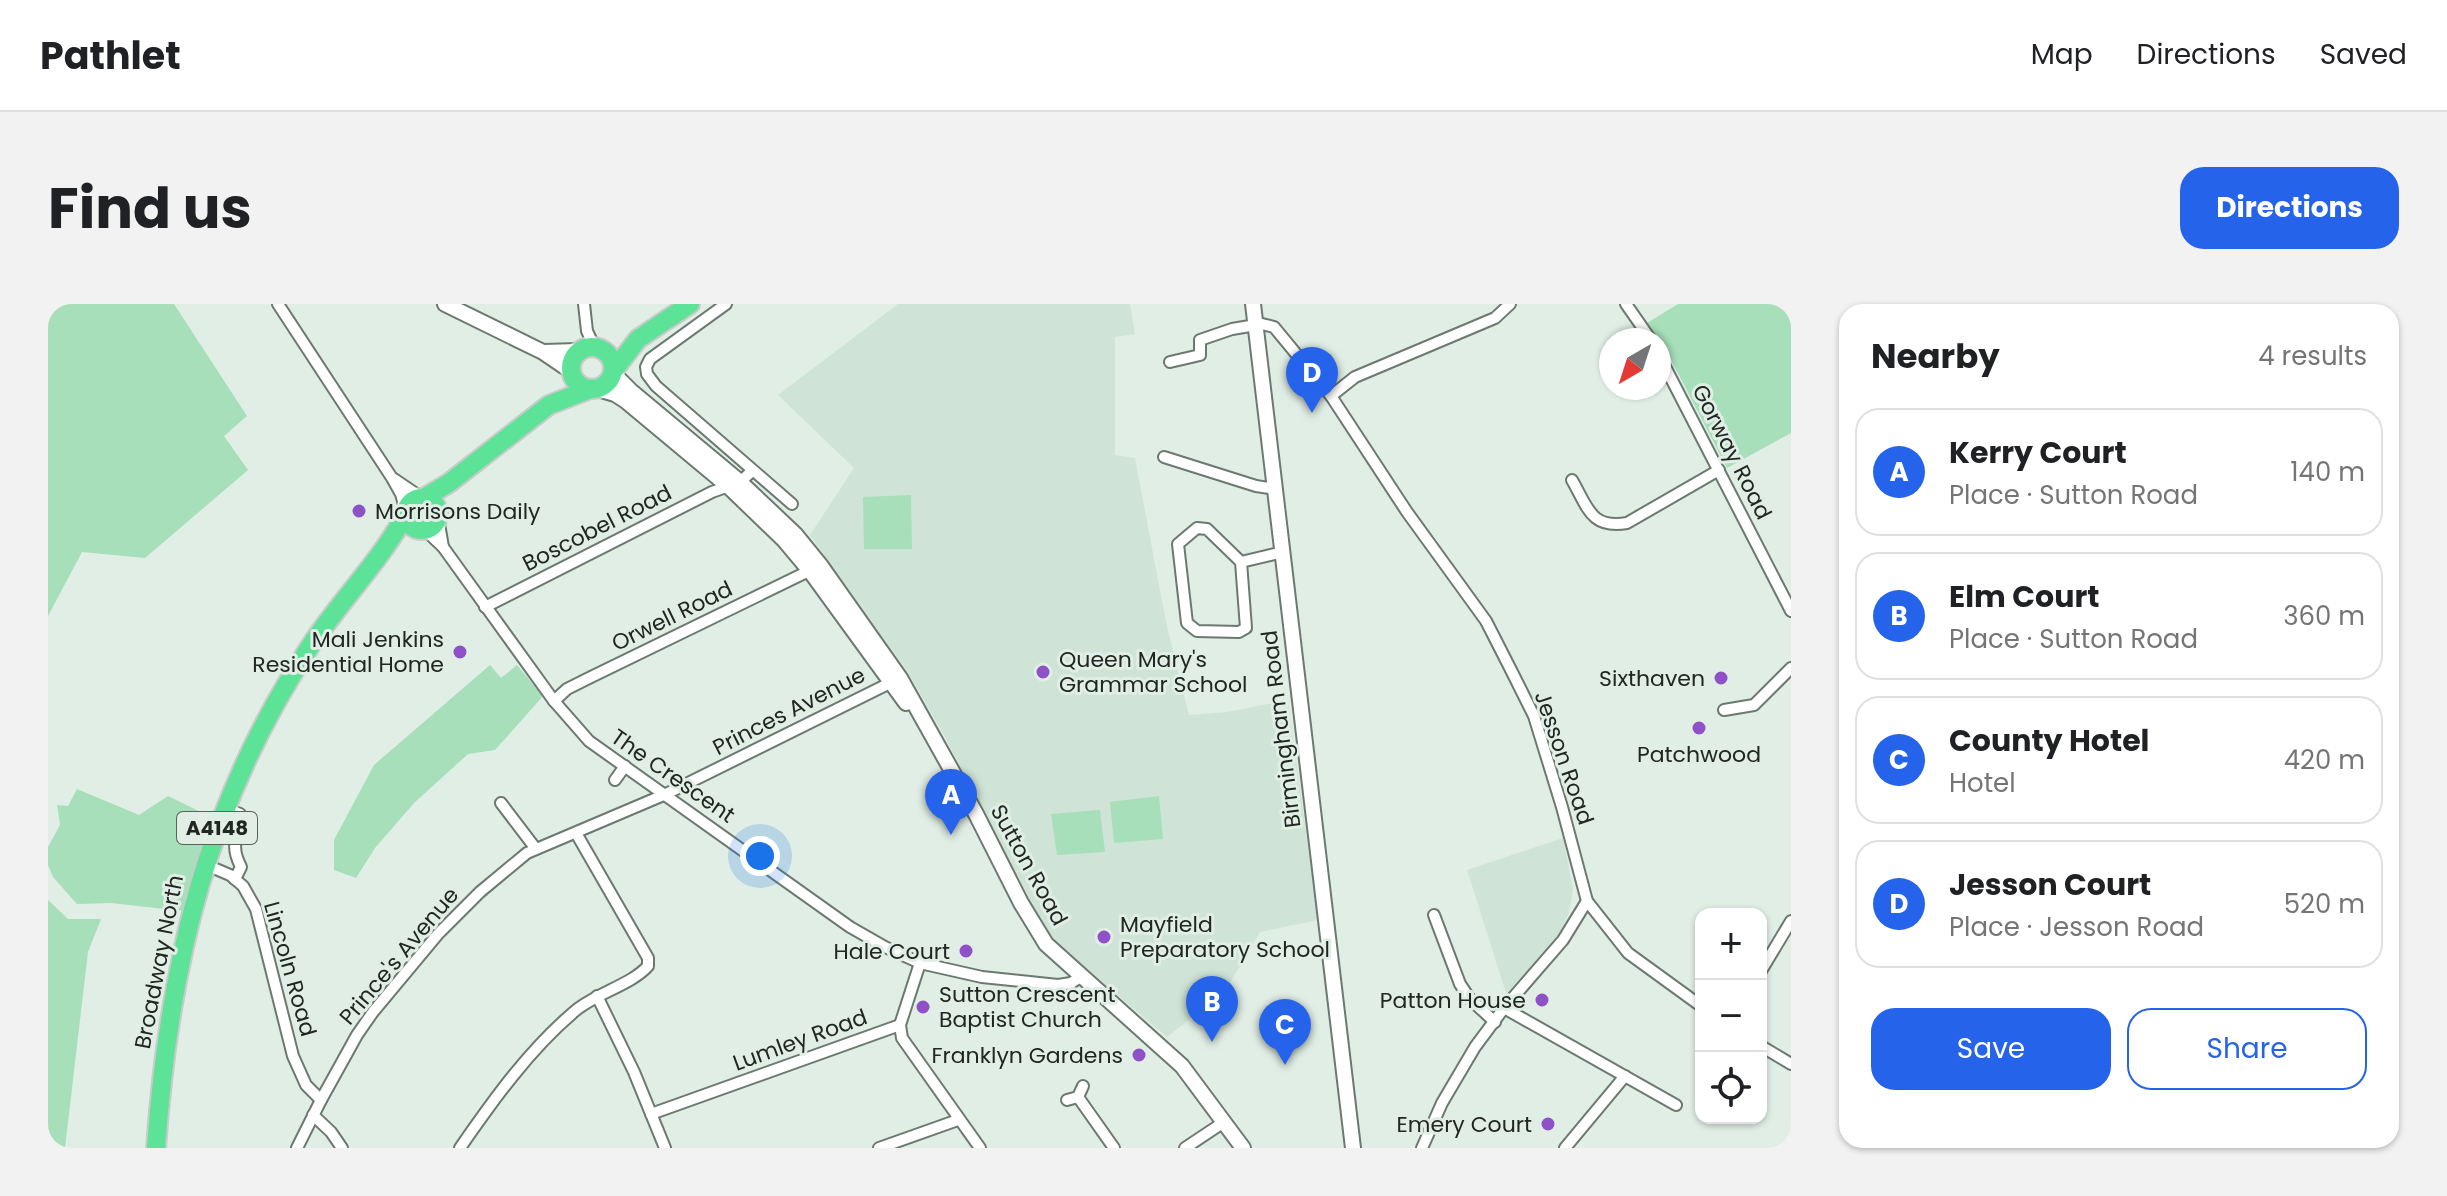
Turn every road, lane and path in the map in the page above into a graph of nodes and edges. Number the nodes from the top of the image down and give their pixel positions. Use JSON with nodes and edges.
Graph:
{"nodes":[{"id":1,"x":278,"y":304,"type":"edge"},
{"id":2,"x":445,"y":304,"type":"edge"},
{"id":3,"x":584,"y":304,"type":"edge"},
{"id":4,"x":690,"y":304,"type":"edge"},
{"id":5,"x":726,"y":304,"type":"edge"},
{"id":6,"x":1253,"y":304,"type":"edge"},
{"id":7,"x":1510,"y":304,"type":"edge"},
{"id":8,"x":1626,"y":304,"type":"edge"},
{"id":9,"x":1255,"y":325,"type":"junction"},
{"id":10,"x":1643,"y":328,"type":"edge"},
{"id":11,"x":638,"y":339,"type":"junction"},
{"id":12,"x":587,"y":345,"type":"junction"},
{"id":13,"x":543,"y":352,"type":"junction"},
{"id":14,"x":1170,"y":362,"type":"dead end"},
{"id":15,"x":614,"y":371,"type":"junction"},
{"id":16,"x":571,"y":372,"type":"junction"},
{"id":17,"x":1671,"y":378,"type":"edge"},
{"id":18,"x":594,"y":389,"type":"junction"},
{"id":19,"x":1331,"y":396,"type":"junction"},
{"id":20,"x":549,"y":405,"type":"junction"},
{"id":21,"x":1164,"y":457,"type":"dead end"},
{"id":22,"x":1719,"y":470,"type":"junction"},
{"id":23,"x":752,"y":471,"type":"junction"},
{"id":24,"x":392,"y":478,"type":"junction"},
{"id":25,"x":1572,"y":480,"type":"dead end"},
{"id":26,"x":734,"y":484,"type":"junction"},
{"id":27,"x":1275,"y":489,"type":"junction"},
{"id":28,"x":792,"y":504,"type":"dead end"},
{"id":29,"x":406,"y":513,"type":"junction"},
{"id":30,"x":428,"y":514,"type":"junction"},
{"id":31,"x":443,"y":547,"type":"junction"},
{"id":32,"x":386,"y":549,"type":"junction"},
{"id":33,"x":1283,"y":552,"type":"junction"},
{"id":34,"x":1241,"y":562,"type":"junction"},
{"id":35,"x":815,"y":568,"type":"junction"},
{"id":36,"x":485,"y":607,"type":"junction"},
{"id":37,"x":1791,"y":611,"type":"edge"},
{"id":38,"x":1791,"y":668,"type":"edge"},
{"id":39,"x":894,"y":680,"type":"junction"},
{"id":40,"x":554,"y":701,"type":"junction"},
{"id":41,"x":1724,"y":710,"type":"dead end"},
{"id":42,"x":625,"y":766,"type":"junction"},
{"id":43,"x":615,"y":780,"type":"dead end"},
{"id":44,"x":666,"y":794,"type":"junction"},
{"id":45,"x":501,"y":803,"type":"dead end"},
{"id":46,"x":225,"y":808,"type":"junction"},
{"id":47,"x":576,"y":833,"type":"junction"},
{"id":48,"x":536,"y":849,"type":"junction"},
{"id":49,"x":204,"y":864,"type":"junction"},
{"id":50,"x":235,"y":879,"type":"junction"},
{"id":51,"x":1587,"y":901,"type":"junction"},
{"id":52,"x":1440,"y":919,"type":"dead end"},
{"id":53,"x":1791,"y":921,"type":"edge"},
{"id":54,"x":1767,"y":961,"type":"edge"},
{"id":55,"x":920,"y":963,"type":"junction"},
{"id":56,"x":1082,"y":976,"type":"junction"},
{"id":57,"x":597,"y":996,"type":"junction"},
{"id":58,"x":1695,"y":1002,"type":"edge"},
{"id":59,"x":1504,"y":1008,"type":"junction"},
{"id":60,"x":1495,"y":1022,"type":"junction"},
{"id":61,"x":900,"y":1025,"type":"junction"},
{"id":62,"x":1767,"y":1050,"type":"edge"},
{"id":63,"x":1791,"y":1064,"type":"edge"},
{"id":64,"x":1625,"y":1076,"type":"junction"},
{"id":65,"x":1083,"y":1086,"type":"dead end"},
{"id":66,"x":321,"y":1100,"type":"junction"},
{"id":67,"x":1676,"y":1105,"type":"dead end"},
{"id":68,"x":651,"y":1114,"type":"junction"},
{"id":69,"x":313,"y":1115,"type":"junction"},
{"id":70,"x":958,"y":1120,"type":"junction"},
{"id":71,"x":1224,"y":1122,"type":"junction"},
{"id":72,"x":156,"y":1148,"type":"edge"},
{"id":73,"x":297,"y":1148,"type":"edge"},
{"id":74,"x":342,"y":1148,"type":"edge"},
{"id":75,"x":460,"y":1148,"type":"edge"},
{"id":76,"x":665,"y":1148,"type":"edge"},
{"id":77,"x":879,"y":1148,"type":"edge"},
{"id":78,"x":980,"y":1148,"type":"edge"},
{"id":79,"x":1114,"y":1148,"type":"edge"},
{"id":80,"x":1185,"y":1148,"type":"edge"},
{"id":81,"x":1243,"y":1148,"type":"edge"},
{"id":82,"x":1353,"y":1148,"type":"edge"},
{"id":83,"x":1422,"y":1148,"type":"edge"},
{"id":84,"x":1565,"y":1148,"type":"edge"}],
"edges":[{"from":1,"to":24,"type":"street","name":"The Crescent"},
{"from":2,"to":13,"type":"street"},
{"from":3,"to":12,"type":"street"},
{"from":4,"to":11,"type":"highway"},
{"from":5,"to":23,"type":"street"},
{"from":6,"to":9,"type":"street","name":"Birmingham Road"},
{"from":7,"to":19,"type":"street"},
{"from":8,"to":10,"type":"street"},
{"from":9,"to":14,"type":"street"},
{"from":9,"to":19,"type":"street","name":"Jesson Road"},
{"from":9,"to":27,"type":"street","name":"Birmingham Road"},
{"from":11,"to":12,"type":"highway"},
{"from":11,"to":15,"type":"highway"},
{"from":12,"to":13,"type":"street"},
{"from":12,"to":15,"type":"highway"},
{"from":12,"to":16,"type":"highway"},
{"from":13,"to":16,"type":"street"},
{"from":15,"to":18,"type":"highway"},
{"from":15,"to":26,"type":"street","name":"Sutton Road"},
{"from":16,"to":18,"type":"highway"},
{"from":16,"to":20,"type":"highway","name":"Broadway North"},
{"from":17,"to":22,"type":"street","name":"Gorway Road"},
{"from":18,"to":20,"type":"highway","name":"Broadway North"},
{"from":18,"to":26,"type":"street","name":"Sutton Road"},
{"from":19,"to":51,"type":"street","name":"Jesson Road"},
{"from":20,"to":30,"type":"highway","name":"Broadway North"},
{"from":21,"to":27,"type":"street"},
{"from":22,"to":25,"type":"street"},
{"from":22,"to":37,"type":"street","name":"Gorway Road"},
{"from":23,"to":26,"type":"street","name":"Boscobel Road"},
{"from":23,"to":28,"type":"street"},
{"from":24,"to":29,"type":"street","name":"The Crescent"},
{"from":24,"to":30,"type":"street","name":"The Crescent"},
{"from":26,"to":35,"type":"street","name":"Sutton Road"},
{"from":26,"to":36,"type":"street","name":"Boscobel Road"},
{"from":27,"to":33,"type":"street","name":"Birmingham Road"},
{"from":29,"to":30,"type":"highway","name":"Broadway North"},
{"from":29,"to":32,"type":"highway","name":"Broadway North","number":"A4148"},
{"from":30,"to":31,"type":"street","name":"The Crescent"},
{"from":30,"to":31,"type":"street","name":"The Crescent"},
{"from":30,"to":32,"type":"highway","name":"Broadway North","number":"A4148"},
{"from":31,"to":36,"type":"street","name":"The Crescent"},
{"from":32,"to":46,"type":"highway","name":"Broadway North","number":"A4148"},
{"from":33,"to":34,"type":"street"},
{"from":33,"to":82,"type":"street","name":"Birmingham Road"},
{"from":34,"to":34,"type":"street"},
{"from":35,"to":39,"type":"street","name":"Sutton Road"},
{"from":35,"to":40,"type":"street","name":"Orwell Road"},
{"from":36,"to":40,"type":"street","name":"The Crescent"},
{"from":38,"to":41,"type":"street"},
{"from":39,"to":44,"type":"street","name":"Princes Avenue"},
{"from":39,"to":56,"type":"street","name":"Sutton Road"},
{"from":40,"to":42,"type":"street","name":"The Crescent"},
{"from":42,"to":43,"type":"street"},
{"from":42,"to":44,"type":"street","name":"The Crescent"},
{"from":44,"to":47,"type":"street","name":"Princes Avenue"},
{"from":44,"to":55,"type":"street","name":"The Crescent"},
{"from":45,"to":48,"type":"street"},
{"from":46,"to":49,"type":"highway","name":"Broadway North","number":"A4148"},
{"from":46,"to":50,"type":"street"},
{"from":47,"to":48,"type":"street","name":"Prince's Avenue"},
{"from":47,"to":57,"type":"street"},
{"from":48,"to":66,"type":"street","name":"Prince's Avenue"},
{"from":49,"to":50,"type":"street"},
{"from":49,"to":72,"type":"highway","name":"Broadway North","number":"A4148"},
{"from":50,"to":66,"type":"street","name":"Lincoln Road"},
{"from":51,"to":58,"type":"street"},
{"from":51,"to":59,"type":"street"},
{"from":52,"to":60,"type":"street"},
{"from":53,"to":54,"type":"street"},
{"from":55,"to":56,"type":"street","name":"The Crescent"},
{"from":55,"to":61,"type":"street","name":"Lumley Road"},
{"from":56,"to":71,"type":"street","name":"Sutton Road"},
{"from":57,"to":68,"type":"street"},
{"from":57,"to":75,"type":"street"},
{"from":59,"to":60,"type":"street"},
{"from":59,"to":64,"type":"street"},
{"from":60,"to":83,"type":"street"},
{"from":61,"to":68,"type":"street","name":"Lumley Road"},
{"from":61,"to":70,"type":"street"},
{"from":62,"to":63,"type":"street"},
{"from":64,"to":67,"type":"street"},
{"from":64,"to":84,"type":"street"},
{"from":65,"to":79,"type":"street"},
{"from":66,"to":69,"type":"street","name":"Prince's Avenue"},
{"from":68,"to":76,"type":"street"},
{"from":69,"to":73,"type":"street","name":"Prince's Avenue"},
{"from":69,"to":74,"type":"street"},
{"from":70,"to":77,"type":"street"},
{"from":70,"to":78,"type":"street"},
{"from":71,"to":80,"type":"street"},
{"from":71,"to":81,"type":"street","name":"Sutton Road"}]}
